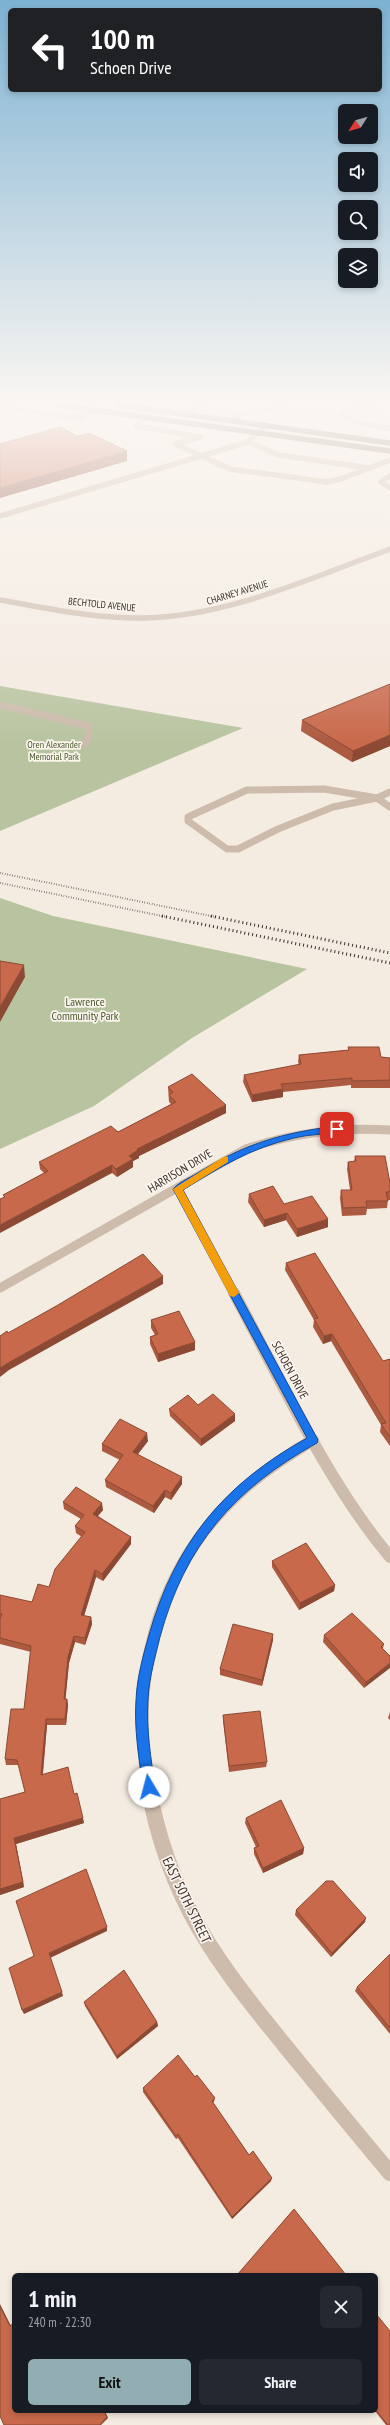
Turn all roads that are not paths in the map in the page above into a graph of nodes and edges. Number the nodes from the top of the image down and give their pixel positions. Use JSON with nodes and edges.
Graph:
{"nodes":[{"id":1,"x":390,"y":549,"type":"edge"},
{"id":2,"x":0,"y":600,"type":"edge"},
{"id":3,"x":202,"y":612,"type":"joint"},
{"id":4,"x":0,"y":705,"type":"edge"},
{"id":5,"x":85,"y":744,"type":"dead end"},
{"id":6,"x":390,"y":792,"type":"edge"},
{"id":7,"x":377,"y":798,"type":"junction"},
{"id":8,"x":390,"y":807,"type":"edge"},
{"id":9,"x":390,"y":1130,"type":"edge"},
{"id":10,"x":178,"y":1189,"type":"junction"},
{"id":11,"x":0,"y":1288,"type":"edge"},
{"id":12,"x":313,"y":1440,"type":"junction"},
{"id":13,"x":390,"y":1557,"type":"edge"},
{"id":14,"x":390,"y":2173,"type":"edge"}],
"edges":[{"from":1,"to":3,"type":"street","name":"CHARNEY AVENUE"},
{"from":2,"to":3,"type":"street","name":"BECHTOLD AVENUE"},
{"from":4,"to":5,"type":"street"},
{"from":6,"to":7,"type":"street"},
{"from":7,"to":7,"type":"street"},
{"from":7,"to":8,"type":"street"},
{"from":9,"to":10,"type":"street","name":"HARRISON DRIVE"},
{"from":10,"to":11,"type":"street","name":"HARRISON DRIVE"},
{"from":10,"to":12,"type":"street","name":"SCHOEN DRIVE"},
{"from":12,"to":13,"type":"street","name":"SCHOEN DRIVE"},
{"from":12,"to":14,"type":"street","name":"EAST 50TH STREET"}]}
